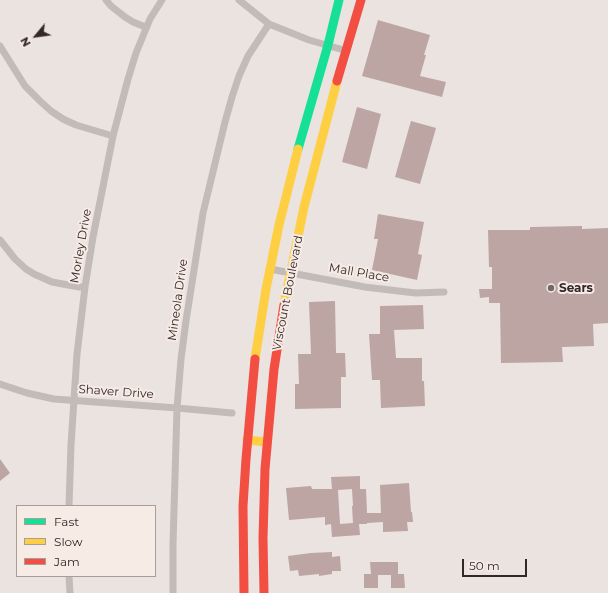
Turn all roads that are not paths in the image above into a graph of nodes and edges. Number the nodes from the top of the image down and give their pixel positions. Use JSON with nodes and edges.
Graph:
{"nodes":[{"id":1,"x":106,"y":0,"type":"edge"},
{"id":2,"x":162,"y":0,"type":"edge"},
{"id":3,"x":239,"y":0,"type":"edge"},
{"id":4,"x":339,"y":0,"type":"edge"},
{"id":5,"x":361,"y":0,"type":"edge"},
{"id":6,"x":269,"y":24,"type":"junction"},
{"id":7,"x":147,"y":27,"type":"junction"},
{"id":8,"x":328,"y":45,"type":"junction"},
{"id":9,"x":0,"y":46,"type":"edge"},
{"id":10,"x":347,"y":51,"type":"junction"},
{"id":11,"x":113,"y":136,"type":"junction"},
{"id":12,"x":0,"y":240,"type":"edge"},
{"id":13,"x":270,"y":269,"type":"junction"},
{"id":14,"x":291,"y":272,"type":"junction"},
{"id":15,"x":85,"y":287,"type":"junction"},
{"id":16,"x":444,"y":292,"type":"dead end"},
{"id":17,"x":0,"y":384,"type":"edge"},
{"id":18,"x":74,"y":399,"type":"junction"},
{"id":19,"x":177,"y":408,"type":"junction"},
{"id":20,"x":232,"y":413,"type":"dead end"},
{"id":21,"x":247,"y":440,"type":"junction"},
{"id":22,"x":267,"y":442,"type":"junction"},
{"id":23,"x":69,"y":505,"type":"edge"},
{"id":24,"x":69,"y":577,"type":"edge"},
{"id":25,"x":70,"y":593,"type":"edge"},
{"id":26,"x":173,"y":593,"type":"edge"},
{"id":27,"x":244,"y":593,"type":"edge"},
{"id":28,"x":264,"y":593,"type":"edge"}],
"edges":[{"from":1,"to":7,"type":"street"},
{"from":2,"to":7,"type":"street","name":"Morley Drive"},
{"from":3,"to":6,"type":"street"},
{"from":4,"to":8,"type":"main road","name":"Viscount Boulevard"},
{"from":5,"to":10,"type":"main road","name":"Viscount Boulevard"},
{"from":6,"to":8,"type":"street"},
{"from":6,"to":19,"type":"street","name":"Mineola Drive"},
{"from":7,"to":11,"type":"street","name":"Morley Drive"},
{"from":8,"to":10,"type":"street"},
{"from":8,"to":13,"type":"main road","name":"Viscount Boulevard"},
{"from":9,"to":11,"type":"street"},
{"from":10,"to":14,"type":"main road","name":"Viscount Boulevard"},
{"from":11,"to":15,"type":"street","name":"Morley Drive"},
{"from":12,"to":15,"type":"street"},
{"from":13,"to":14,"type":"street","name":"Mall Place"},
{"from":13,"to":21,"type":"main road","name":"Viscount Boulevard"},
{"from":14,"to":16,"type":"street","name":"Mall Place"},
{"from":14,"to":22,"type":"main road","name":"Viscount Boulevard"},
{"from":15,"to":18,"type":"street","name":"Morley Drive"},
{"from":17,"to":18,"type":"street","name":"Shaver Drive"},
{"from":18,"to":19,"type":"street","name":"Shaver Drive"},
{"from":18,"to":23,"type":"street","name":"Morley Drive"},
{"from":19,"to":20,"type":"street","name":"Shaver Drive"},
{"from":19,"to":26,"type":"street","name":"Mineola Drive"},
{"from":21,"to":22,"type":"main road"},
{"from":21,"to":27,"type":"main road","name":"Viscount Boulevard"},
{"from":22,"to":28,"type":"main road","name":"Viscount Boulevard"},
{"from":24,"to":25,"type":"street"}]}
